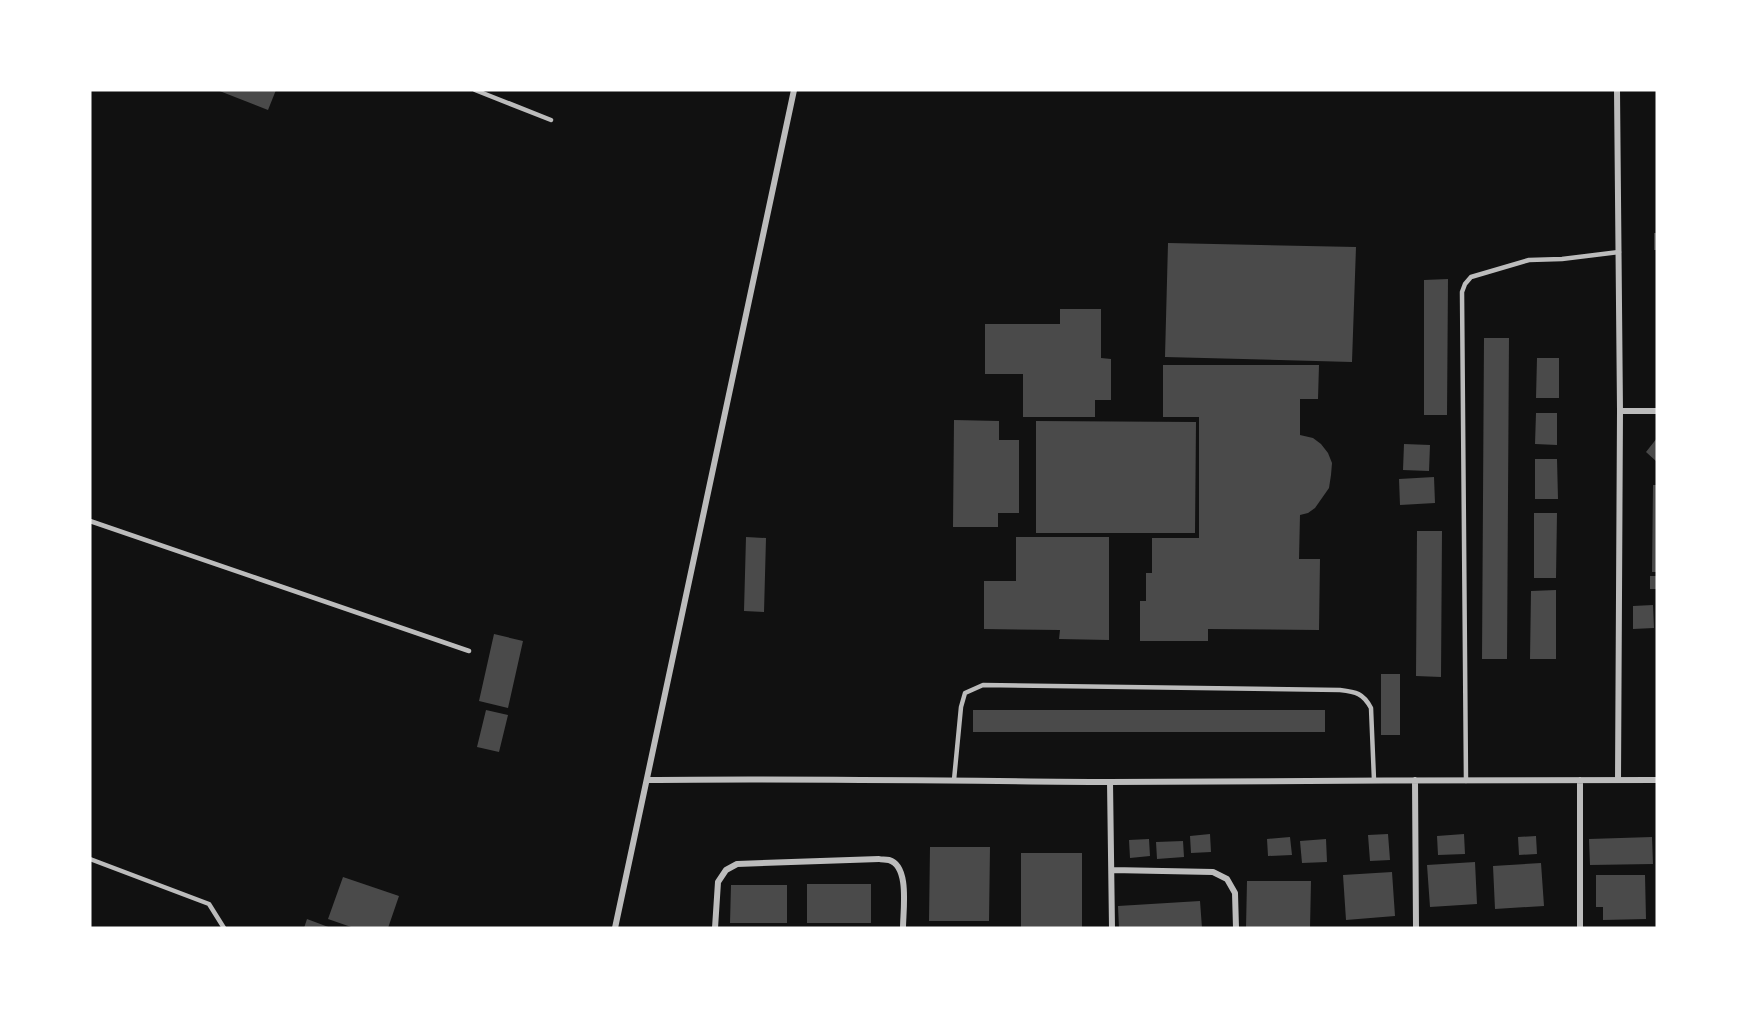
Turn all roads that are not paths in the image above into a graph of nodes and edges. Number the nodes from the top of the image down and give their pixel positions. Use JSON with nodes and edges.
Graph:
{"nodes":[{"id":1,"x":476,"y":90,"type":"edge"},
{"id":2,"x":794,"y":90,"type":"edge"},
{"id":3,"x":1617,"y":90,"type":"edge"},
{"id":4,"x":550,"y":120,"type":"dead end"},
{"id":5,"x":1619,"y":252,"type":"junction"},
{"id":6,"x":1620,"y":411,"type":"junction"},
{"id":7,"x":1657,"y":411,"type":"edge"},
{"id":8,"x":90,"y":521,"type":"edge"},
{"id":9,"x":470,"y":651,"type":"dead end"},
{"id":10,"x":647,"y":780,"type":"junction"},
{"id":11,"x":954,"y":780,"type":"junction"},
{"id":12,"x":1374,"y":780,"type":"junction"},
{"id":13,"x":1415,"y":780,"type":"junction"},
{"id":14,"x":1580,"y":780,"type":"junction"},
{"id":15,"x":1618,"y":780,"type":"junction"},
{"id":16,"x":1657,"y":780,"type":"edge"},
{"id":17,"x":1466,"y":781,"type":"junction"},
{"id":18,"x":1110,"y":782,"type":"junction"},
{"id":19,"x":90,"y":858,"type":"edge"},
{"id":20,"x":1112,"y":870,"type":"junction"},
{"id":21,"x":224,"y":928,"type":"edge"},
{"id":22,"x":615,"y":928,"type":"edge"},
{"id":23,"x":715,"y":928,"type":"edge"},
{"id":24,"x":903,"y":928,"type":"edge"},
{"id":25,"x":1112,"y":928,"type":"edge"},
{"id":26,"x":1236,"y":928,"type":"edge"},
{"id":27,"x":1416,"y":928,"type":"edge"},
{"id":28,"x":1580,"y":928,"type":"edge"}],
"edges":[{"from":1,"to":4,"type":"lane"},
{"from":2,"to":10,"type":"street"},
{"from":3,"to":5,"type":"street"},
{"from":5,"to":6,"type":"street"},
{"from":5,"to":17,"type":"lane"},
{"from":6,"to":7,"type":"street"},
{"from":6,"to":15,"type":"street"},
{"from":8,"to":9,"type":"lane"},
{"from":10,"to":11,"type":"street"},
{"from":10,"to":22,"type":"street"},
{"from":11,"to":12,"type":"lane"},
{"from":11,"to":18,"type":"street"},
{"from":12,"to":13,"type":"street"},
{"from":12,"to":18,"type":"street"},
{"from":13,"to":17,"type":"street"},
{"from":13,"to":27,"type":"street"},
{"from":14,"to":15,"type":"street"},
{"from":14,"to":17,"type":"street"},
{"from":14,"to":28,"type":"street"},
{"from":15,"to":16,"type":"street"},
{"from":18,"to":20,"type":"street"},
{"from":19,"to":21,"type":"lane"},
{"from":20,"to":25,"type":"street"},
{"from":20,"to":26,"type":"street"},
{"from":23,"to":24,"type":"street"}]}
